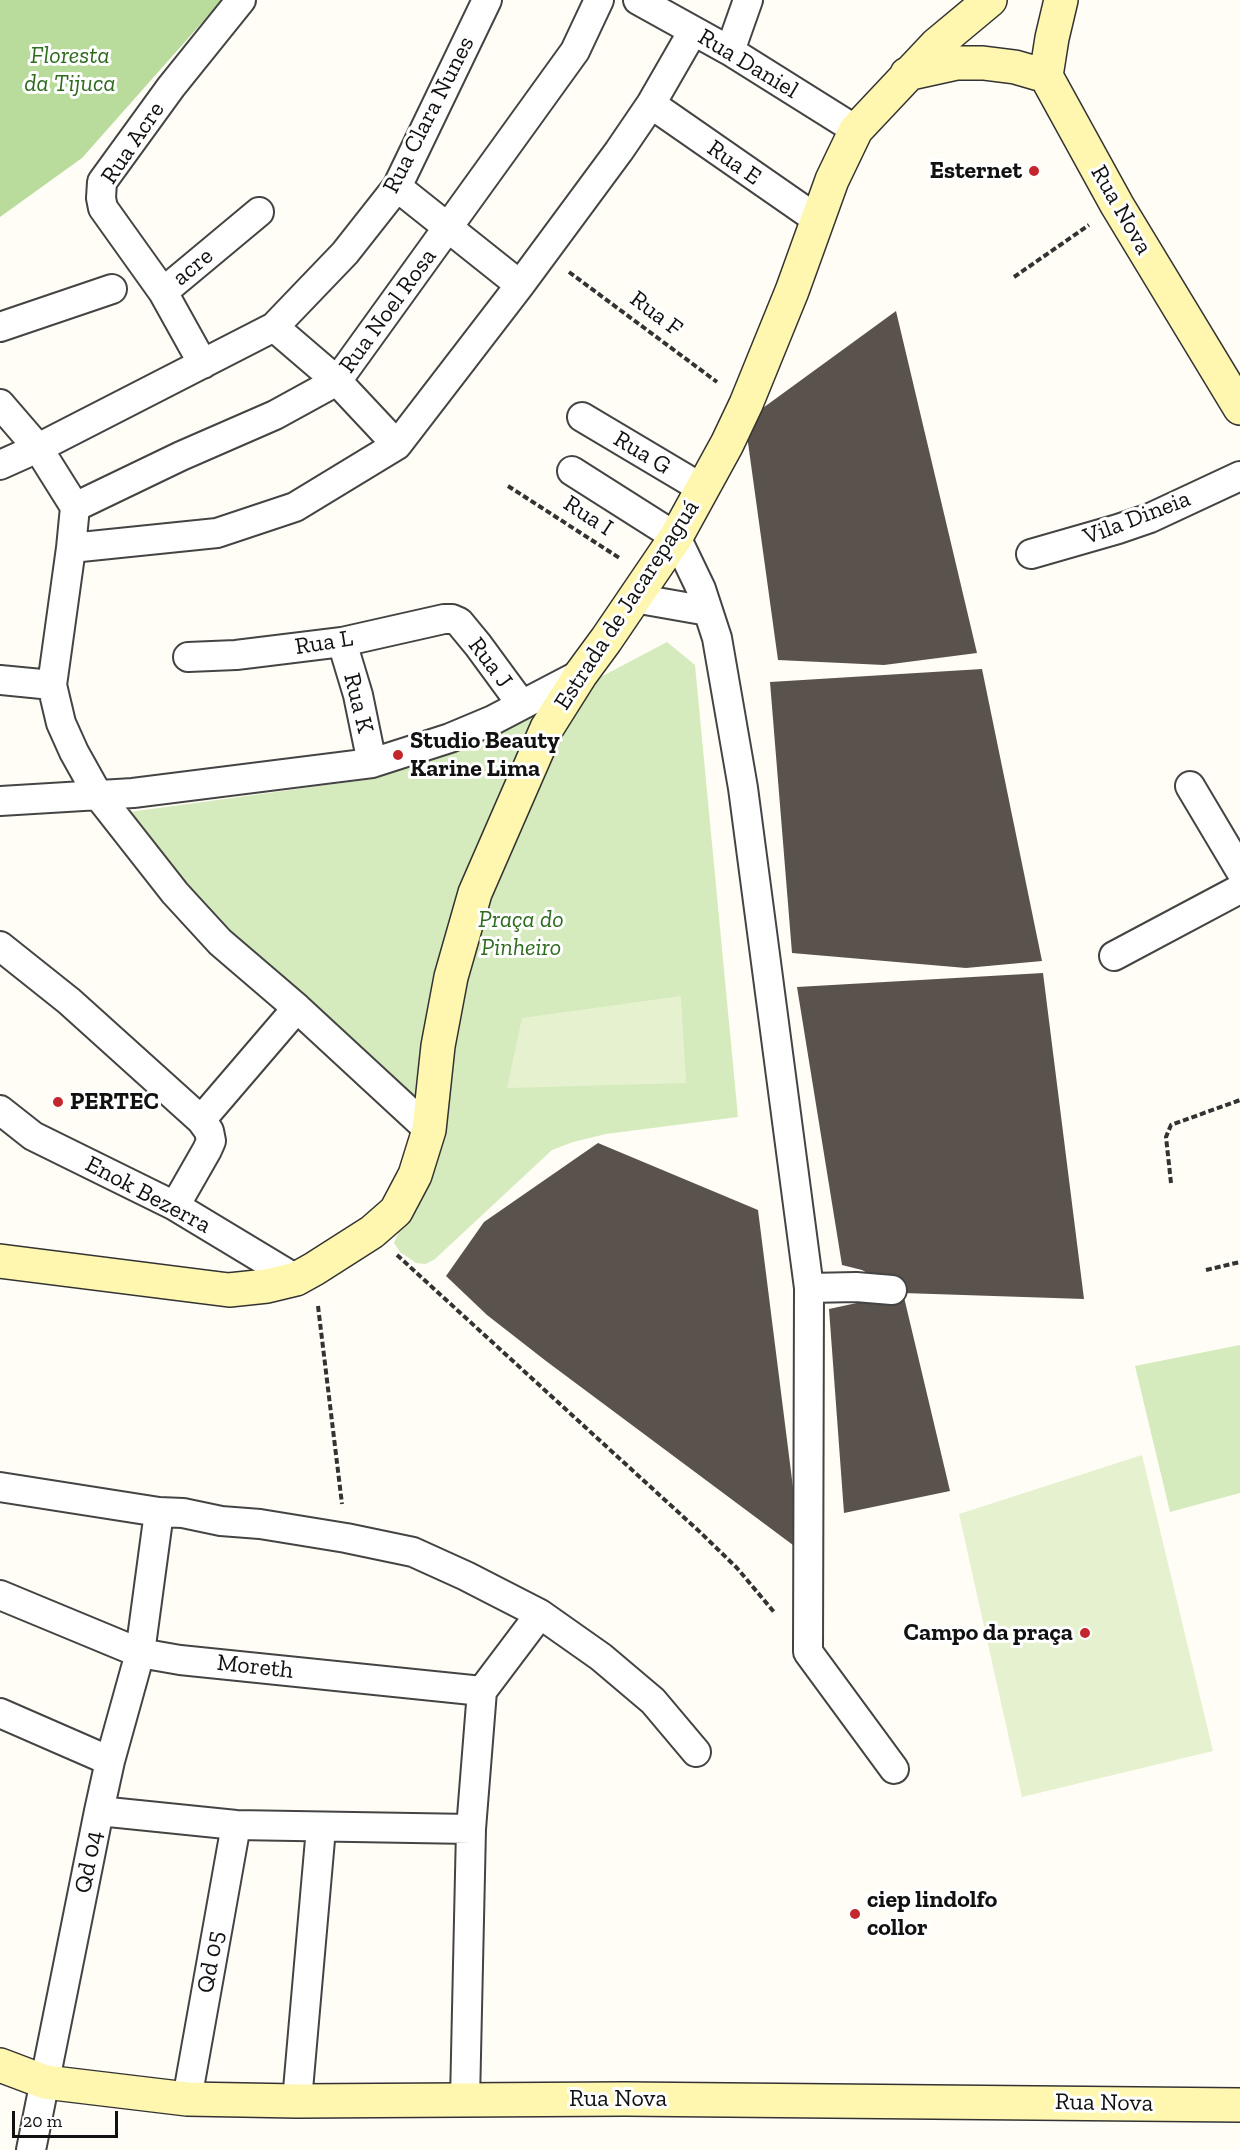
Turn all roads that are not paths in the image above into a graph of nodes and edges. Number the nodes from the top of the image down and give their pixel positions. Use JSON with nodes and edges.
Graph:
{"nodes":[{"id":1,"x":241,"y":0,"type":"edge"},
{"id":2,"x":487,"y":0,"type":"edge"},
{"id":3,"x":599,"y":0,"type":"edge"},
{"id":4,"x":638,"y":0,"type":"edge"},
{"id":5,"x":748,"y":0,"type":"edge"},
{"id":6,"x":990,"y":0,"type":"edge"},
{"id":7,"x":1061,"y":0,"type":"edge"},
{"id":8,"x":693,"y":31,"type":"junction"},
{"id":9,"x":730,"y":51,"type":"junction"},
{"id":10,"x":906,"y":75,"type":"junction"},
{"id":11,"x":1046,"y":76,"type":"junction"},
{"id":12,"x":651,"y":104,"type":"junction"},
{"id":13,"x":856,"y":130,"type":"junction"},
{"id":14,"x":397,"y":187,"type":"junction"},
{"id":15,"x":259,"y":212,"type":"dead end"},
{"id":16,"x":818,"y":220,"type":"junction"},
{"id":17,"x":448,"y":228,"type":"junction"},
{"id":18,"x":520,"y":285,"type":"junction"},
{"id":19,"x":112,"y":290,"type":"dead end"},
{"id":20,"x":163,"y":292,"type":"junction"},
{"id":21,"x":0,"y":327,"type":"edge"},
{"id":22,"x":274,"y":327,"type":"junction"},
{"id":23,"x":203,"y":364,"type":"junction"},
{"id":24,"x":337,"y":381,"type":"junction"},
{"id":25,"x":0,"y":404,"type":"edge"},
{"id":26,"x":1240,"y":408,"type":"edge"},
{"id":27,"x":582,"y":417,"type":"dead end"},
{"id":28,"x":397,"y":445,"type":"junction"},
{"id":29,"x":38,"y":448,"type":"junction"},
{"id":30,"x":0,"y":465,"type":"edge"},
{"id":31,"x":572,"y":471,"type":"dead end"},
{"id":32,"x":1240,"y":476,"type":"edge"},
{"id":33,"x":703,"y":489,"type":"junction"},
{"id":34,"x":75,"y":507,"type":"junction"},
{"id":35,"x":676,"y":537,"type":"junction"},
{"id":36,"x":71,"y":548,"type":"junction"},
{"id":37,"x":1031,"y":554,"type":"dead end"},
{"id":38,"x":641,"y":587,"type":"junction"},
{"id":39,"x":708,"y":611,"type":"junction"},
{"id":40,"x":459,"y":622,"type":"joint"},
{"id":41,"x":342,"y":642,"type":"junction"},
{"id":42,"x":188,"y":657,"type":"dead end"},
{"id":43,"x":580,"y":674,"type":"junction"},
{"id":44,"x":0,"y":680,"type":"edge"},
{"id":45,"x":52,"y":685,"type":"junction"},
{"id":46,"x":522,"y":705,"type":"junction"},
{"id":47,"x":372,"y":763,"type":"junction"},
{"id":48,"x":1190,"y":786,"type":"dead end"},
{"id":49,"x":98,"y":795,"type":"junction"},
{"id":50,"x":0,"y":801,"type":"edge"},
{"id":51,"x":1240,"y":870,"type":"edge"},
{"id":52,"x":1240,"y":889,"type":"edge"},
{"id":53,"x":0,"y":946,"type":"edge"},
{"id":54,"x":1114,"y":956,"type":"dead end"},
{"id":55,"x":297,"y":1008,"type":"junction"},
{"id":56,"x":0,"y":1110,"type":"edge"},
{"id":57,"x":201,"y":1120,"type":"junction"},
{"id":58,"x":429,"y":1130,"type":"junction"},
{"id":59,"x":175,"y":1206,"type":"junction"},
{"id":60,"x":0,"y":1261,"type":"edge"},
{"id":61,"x":305,"y":1274,"type":"junction"},
{"id":62,"x":809,"y":1288,"type":"junction"},
{"id":63,"x":892,"y":1290,"type":"dead end"},
{"id":64,"x":0,"y":1487,"type":"edge"},
{"id":65,"x":159,"y":1512,"type":"junction"},
{"id":66,"x":0,"y":1595,"type":"edge"},
{"id":67,"x":540,"y":1614,"type":"junction"},
{"id":68,"x":140,"y":1653,"type":"junction"},
{"id":69,"x":482,"y":1691,"type":"junction"},
{"id":70,"x":0,"y":1713,"type":"edge"},
{"id":71,"x":696,"y":1752,"type":"dead end"},
{"id":72,"x":110,"y":1761,"type":"junction"},
{"id":73,"x":894,"y":1768,"type":"dead end"},
{"id":74,"x":99,"y":1811,"type":"junction"},
{"id":75,"x":236,"y":1825,"type":"junction"},
{"id":76,"x":321,"y":1828,"type":"junction"},
{"id":77,"x":471,"y":1829,"type":"junction"},
{"id":78,"x":0,"y":2066,"type":"edge"},
{"id":79,"x":45,"y":2082,"type":"junction"},
{"id":80,"x":187,"y":2099,"type":"junction"},
{"id":81,"x":465,"y":2100,"type":"junction"},
{"id":82,"x":297,"y":2101,"type":"junction"},
{"id":83,"x":1240,"y":2105,"type":"edge"},
{"id":84,"x":31,"y":2150,"type":"edge"}],
"edges":[{"from":1,"to":20,"type":"street","name":"Rua Acre"},
{"from":2,"to":14,"type":"street","name":"Rua Clara Nunes"},
{"from":3,"to":17,"type":"street","name":"Rua Noel Rosa"},
{"from":4,"to":8,"type":"street","name":"Rua Daniel"},
{"from":5,"to":9,"type":"street"},
{"from":6,"to":10,"type":"street","name":"Estrada de Jacarepaguá"},
{"from":7,"to":11,"type":"street"},
{"from":8,"to":9,"type":"street","name":"Rua Daniel"},
{"from":8,"to":12,"type":"street"},
{"from":9,"to":13,"type":"street","name":"Rua Daniel"},
{"from":10,"to":11,"type":"street"},
{"from":10,"to":13,"type":"street","name":"Estrada de Jacarepaguá"},
{"from":11,"to":26,"type":"street","name":"Rua Nova"},
{"from":12,"to":16,"type":"street","name":"Rua E"},
{"from":12,"to":18,"type":"street"},
{"from":13,"to":16,"type":"street","name":"Estrada de Jacarepaguá"},
{"from":14,"to":17,"type":"street"},
{"from":14,"to":22,"type":"street","name":"Rua Clara Nunes"},
{"from":15,"to":20,"type":"street","name":"acre"},
{"from":16,"to":33,"type":"street","name":"Estrada de Jacarepaguá"},
{"from":17,"to":18,"type":"street"},
{"from":17,"to":24,"type":"street","name":"Rua Noel Rosa"},
{"from":18,"to":28,"type":"street"},
{"from":19,"to":21,"type":"street"},
{"from":20,"to":23,"type":"street","name":"acre"},
{"from":22,"to":23,"type":"street","name":"Rua Clara Nunes"},
{"from":22,"to":24,"type":"street"},
{"from":23,"to":29,"type":"street","name":"Rua Clara Nunes"},
{"from":24,"to":28,"type":"street"},
{"from":24,"to":34,"type":"street","name":"Rua Noel Rosa"},
{"from":25,"to":29,"type":"street"},
{"from":27,"to":33,"type":"street","name":"Rua G"},
{"from":28,"to":36,"type":"street"},
{"from":29,"to":30,"type":"street","name":"Rua Clara Nunes"},
{"from":29,"to":34,"type":"street"},
{"from":31,"to":35,"type":"street"},
{"from":32,"to":37,"type":"street","name":"Vila Dineia"},
{"from":33,"to":35,"type":"street","name":"Estrada de Jacarepaguá"},
{"from":34,"to":36,"type":"street"},
{"from":35,"to":38,"type":"street","name":"Estrada de Jacarepaguá"},
{"from":35,"to":39,"type":"street"},
{"from":36,"to":45,"type":"street"},
{"from":38,"to":39,"type":"street"},
{"from":38,"to":43,"type":"street","name":"Estrada de Jacarepaguá"},
{"from":39,"to":62,"type":"street"},
{"from":40,"to":41,"type":"street","name":"Rua L"},
{"from":40,"to":46,"type":"street","name":"Rua J"},
{"from":41,"to":42,"type":"street","name":"Rua L"},
{"from":41,"to":47,"type":"street","name":"Rua K"},
{"from":43,"to":46,"type":"street"},
{"from":43,"to":58,"type":"street","name":"Estrada de Jacarepaguá"},
{"from":44,"to":45,"type":"street"},
{"from":45,"to":49,"type":"street"},
{"from":46,"to":47,"type":"street"},
{"from":47,"to":49,"type":"street"},
{"from":48,"to":51,"type":"street"},
{"from":49,"to":50,"type":"street"},
{"from":49,"to":55,"type":"street"},
{"from":52,"to":54,"type":"street"},
{"from":53,"to":57,"type":"street"},
{"from":55,"to":57,"type":"street"},
{"from":55,"to":58,"type":"street"},
{"from":56,"to":59,"type":"street","name":"Enok Bezerra"},
{"from":57,"to":59,"type":"street"},
{"from":58,"to":61,"type":"street","name":"Estrada de Jacarepaguá"},
{"from":59,"to":61,"type":"street","name":"Enok Bezerra"},
{"from":60,"to":61,"type":"street","name":"Estrada de Jacarepaguá"},
{"from":62,"to":63,"type":"street"},
{"from":62,"to":73,"type":"street"},
{"from":64,"to":65,"type":"street"},
{"from":65,"to":67,"type":"street"},
{"from":65,"to":68,"type":"street"},
{"from":66,"to":68,"type":"street","name":"Moreth"},
{"from":67,"to":69,"type":"street"},
{"from":67,"to":71,"type":"street"},
{"from":68,"to":69,"type":"street","name":"Moreth"},
{"from":68,"to":72,"type":"street"},
{"from":69,"to":77,"type":"street"},
{"from":70,"to":72,"type":"street"},
{"from":72,"to":74,"type":"street","name":"Qd 04"},
{"from":74,"to":75,"type":"street"},
{"from":74,"to":79,"type":"street","name":"Qd 04"},
{"from":75,"to":76,"type":"street"},
{"from":75,"to":80,"type":"street","name":"Qd 05"},
{"from":76,"to":77,"type":"street"},
{"from":76,"to":82,"type":"street"},
{"from":77,"to":81,"type":"street"},
{"from":78,"to":79,"type":"street","name":"Rua Nova"},
{"from":79,"to":80,"type":"street","name":"Rua Nova"},
{"from":79,"to":84,"type":"street","name":"Qd 04"},
{"from":80,"to":82,"type":"street","name":"Rua Nova"},
{"from":81,"to":82,"type":"street","name":"Rua Nova"},
{"from":81,"to":83,"type":"street","name":"Rua Nova"}]}
